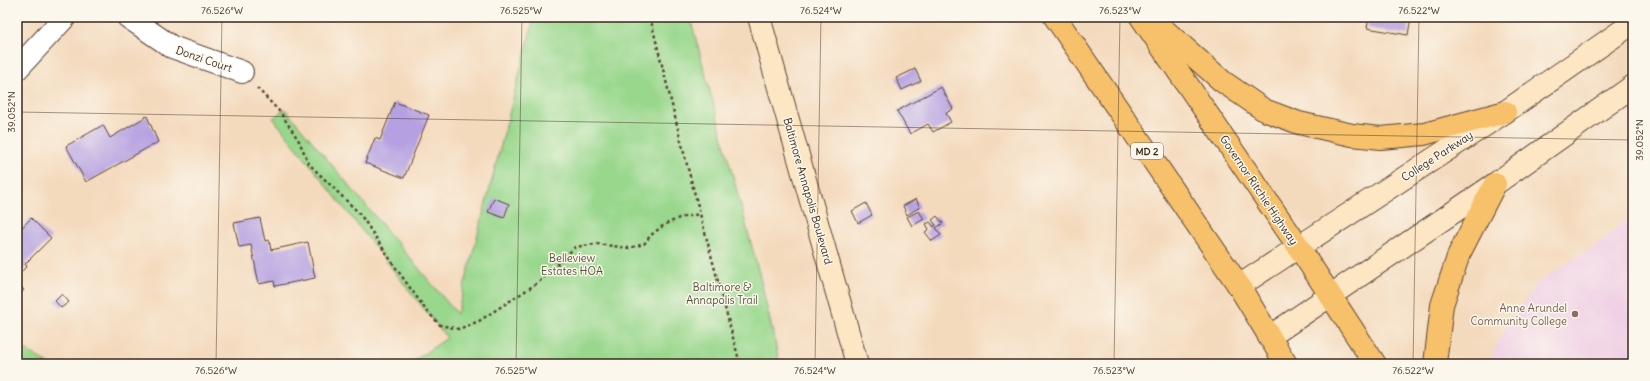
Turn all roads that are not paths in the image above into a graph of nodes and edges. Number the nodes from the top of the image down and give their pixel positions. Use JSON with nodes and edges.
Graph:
{"nodes":[{"id":1,"x":65,"y":17,"type":"edge"},
{"id":2,"x":128,"y":17,"type":"edge"},
{"id":3,"x":759,"y":17,"type":"edge"},
{"id":4,"x":1055,"y":17,"type":"edge"},
{"id":5,"x":1141,"y":17,"type":"edge"},
{"id":6,"x":1150,"y":17,"type":"edge"},
{"id":7,"x":1633,"y":23,"type":"edge"},
{"id":8,"x":17,"y":69,"type":"edge"},
{"id":9,"x":242,"y":72,"type":"road end"},
{"id":10,"x":1633,"y":86,"type":"edge"},
{"id":11,"x":1504,"y":112,"type":"junction"},
{"id":12,"x":1495,"y":184,"type":"junction"},
{"id":13,"x":1298,"y":246,"type":"junction"},
{"id":14,"x":1239,"y":286,"type":"junction"},
{"id":15,"x":1330,"y":295,"type":"junction"},
{"id":16,"x":1269,"y":337,"type":"junction"},
{"id":17,"x":857,"y":364,"type":"edge"},
{"id":18,"x":1286,"y":364,"type":"edge"},
{"id":19,"x":1375,"y":364,"type":"edge"},
{"id":20,"x":1435,"y":364,"type":"edge"}],
"edges":[{"from":1,"to":8,"type":"street"},
{"from":2,"to":9,"type":"street","name":"Donzi Court"},
{"from":3,"to":17,"type":"main road","name":"Baltimore Annapolis Boulevard"},
{"from":4,"to":14,"type":"highway","number":"MD 2"},
{"from":5,"to":13,"type":"highway","name":"Governor Ritchie Highway"},
{"from":6,"to":11,"type":"highway"},
{"from":7,"to":11,"type":"main road","name":"College Parkway"},
{"from":10,"to":12,"type":"main road"},
{"from":11,"to":13,"type":"main road","name":"College Parkway"},
{"from":12,"to":15,"type":"main road"},
{"from":12,"to":20,"type":"highway"},
{"from":13,"to":14,"type":"main road","name":"College Parkway"},
{"from":13,"to":15,"type":"highway","name":"Governor Ritchie Highway"},
{"from":14,"to":16,"type":"highway","number":"MD 2"},
{"from":15,"to":16,"type":"main road"},
{"from":15,"to":19,"type":"highway","name":"Governor Ritchie Highway"},
{"from":16,"to":18,"type":"highway","number":"MD 2"}]}
